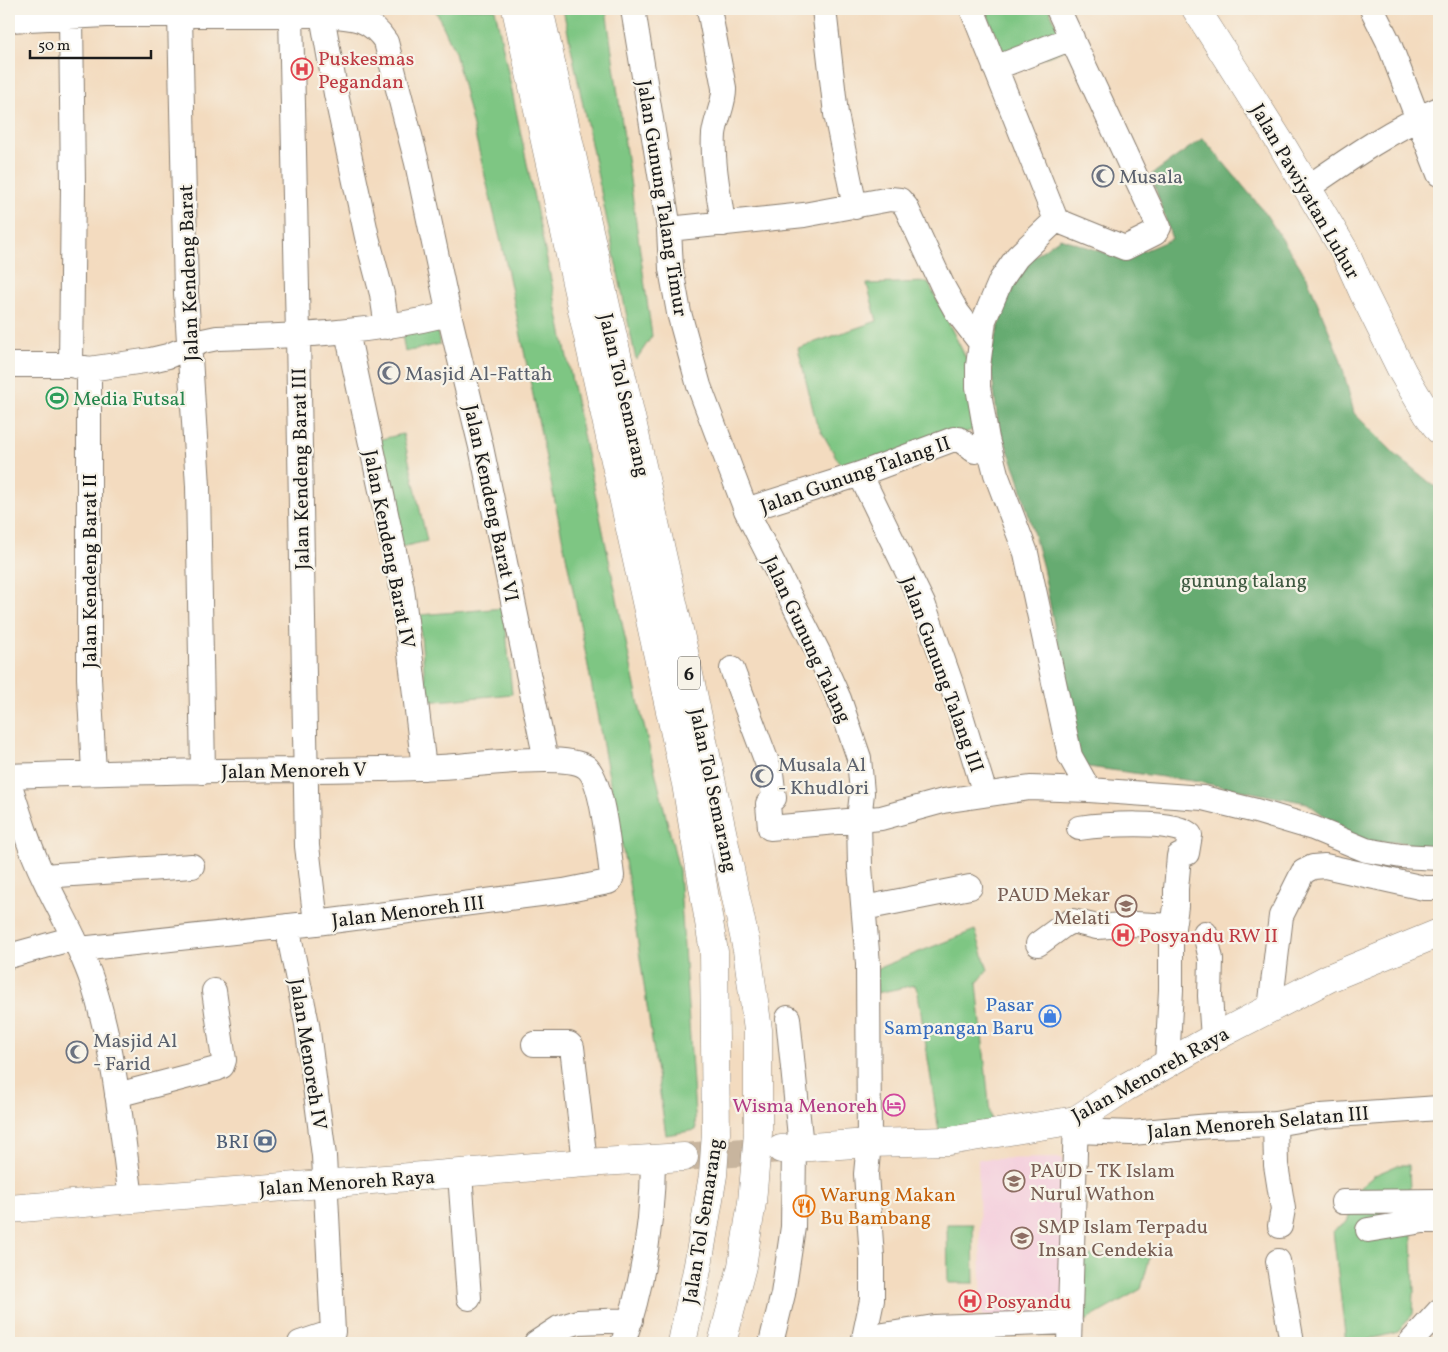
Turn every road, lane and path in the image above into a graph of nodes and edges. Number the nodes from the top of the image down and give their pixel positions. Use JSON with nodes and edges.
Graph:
{"nodes":[{"id":1,"x":516,"y":9,"type":"edge"},
{"id":2,"x":539,"y":9,"type":"edge"},
{"id":3,"x":553,"y":9,"type":"edge"},
{"id":4,"x":633,"y":9,"type":"edge"},
{"id":5,"x":709,"y":9,"type":"edge"},
{"id":6,"x":824,"y":9,"type":"edge"},
{"id":7,"x":972,"y":9,"type":"edge"},
{"id":8,"x":1058,"y":9,"type":"edge"},
{"id":9,"x":1196,"y":9,"type":"edge"},
{"id":10,"x":1372,"y":9,"type":"edge"},
{"id":11,"x":232,"y":11,"type":"edge"},
{"id":12,"x":357,"y":13,"type":"edge"},
{"id":13,"x":291,"y":14,"type":"junction"},
{"id":14,"x":180,"y":15,"type":"junction"},
{"id":15,"x":322,"y":15,"type":"junction"},
{"id":16,"x":71,"y":16,"type":"junction"},
{"id":17,"x":9,"y":20,"type":"edge"},
{"id":18,"x":1072,"y":38,"type":"junction"},
{"id":19,"x":995,"y":68,"type":"junction"},
{"id":20,"x":1429,"y":113,"type":"edge"},
{"id":21,"x":1439,"y":174,"type":"edge"},
{"id":22,"x":578,"y":186,"type":"junction"},
{"id":23,"x":1307,"y":188,"type":"junction"},
{"id":24,"x":856,"y":206,"type":"junction"},
{"id":25,"x":1056,"y":220,"type":"junction"},
{"id":26,"x":723,"y":224,"type":"junction"},
{"id":27,"x":669,"y":229,"type":"junction"},
{"id":28,"x":449,"y":314,"type":"junction"},
{"id":29,"x":387,"y":327,"type":"junction"},
{"id":30,"x":347,"y":332,"type":"junction"},
{"id":31,"x":298,"y":336,"type":"junction"},
{"id":32,"x":980,"y":342,"type":"junction"},
{"id":33,"x":190,"y":346,"type":"junction"},
{"id":34,"x":9,"y":365,"type":"edge"},
{"id":35,"x":80,"y":367,"type":"junction"},
{"id":36,"x":699,"y":386,"type":"joint"},
{"id":37,"x":1439,"y":430,"type":"edge"},
{"id":38,"x":989,"y":448,"type":"junction"},
{"id":39,"x":860,"y":474,"type":"junction"},
{"id":40,"x":746,"y":510,"type":"junction"},
{"id":41,"x":732,"y":670,"type":"dead end"},
{"id":42,"x":546,"y":760,"type":"junction"},
{"id":43,"x":579,"y":764,"type":"joint"},
{"id":44,"x":424,"y":768,"type":"junction"},
{"id":45,"x":305,"y":770,"type":"junction"},
{"id":46,"x":94,"y":772,"type":"junction"},
{"id":47,"x":204,"y":772,"type":"junction"},
{"id":48,"x":9,"y":776,"type":"edge"},
{"id":49,"x":9,"y":782,"type":"edge"},
{"id":50,"x":1088,"y":790,"type":"junction"},
{"id":51,"x":985,"y":794,"type":"junction"},
{"id":52,"x":859,"y":819,"type":"junction"},
{"id":53,"x":1079,"y":828,"type":"dead end"},
{"id":54,"x":1439,"y":858,"type":"edge"},
{"id":55,"x":192,"y":866,"type":"dead end"},
{"id":56,"x":43,"y":876,"type":"junction"},
{"id":57,"x":970,"y":887,"type":"dead end"},
{"id":58,"x":1439,"y":888,"type":"edge"},
{"id":59,"x":864,"y":908,"type":"junction"},
{"id":60,"x":316,"y":923,"type":"junction"},
{"id":61,"x":287,"y":926,"type":"junction"},
{"id":62,"x":1173,"y":926,"type":"junction"},
{"id":63,"x":1205,"y":932,"type":"dead end"},
{"id":64,"x":1439,"y":933,"type":"edge"},
{"id":65,"x":77,"y":943,"type":"junction"},
{"id":66,"x":1038,"y":944,"type":"dead end"},
{"id":67,"x":9,"y":956,"type":"edge"},
{"id":68,"x":214,"y":991,"type":"dead end"},
{"id":69,"x":1270,"y":1009,"type":"junction"},
{"id":70,"x":788,"y":1018,"type":"dead end"},
{"id":71,"x":1212,"y":1038,"type":"junction"},
{"id":72,"x":534,"y":1044,"type":"dead end"},
{"id":73,"x":1167,"y":1064,"type":"junction"},
{"id":74,"x":117,"y":1095,"type":"junction"},
{"id":75,"x":1439,"y":1108,"type":"edge"},
{"id":76,"x":1275,"y":1124,"type":"junction"},
{"id":77,"x":1076,"y":1126,"type":"junction"},
{"id":78,"x":869,"y":1143,"type":"junction"},
{"id":79,"x":792,"y":1147,"type":"junction"},
{"id":80,"x":684,"y":1157,"type":"tunnel mouth"},
{"id":81,"x":653,"y":1159,"type":"junction"},
{"id":82,"x":585,"y":1163,"type":"junction"},
{"id":83,"x":460,"y":1174,"type":"junction"},
{"id":84,"x":325,"y":1184,"type":"junction"},
{"id":85,"x":131,"y":1198,"type":"junction"},
{"id":86,"x":1439,"y":1200,"type":"edge"},
{"id":87,"x":1343,"y":1202,"type":"dead end"},
{"id":88,"x":9,"y":1209,"type":"edge"},
{"id":89,"x":1439,"y":1221,"type":"edge"},
{"id":90,"x":1280,"y":1226,"type":"dead end"},
{"id":91,"x":1368,"y":1230,"type":"dead end"},
{"id":92,"x":1278,"y":1261,"type":"dead end"},
{"id":93,"x":469,"y":1298,"type":"dead end"},
{"id":94,"x":1439,"y":1311,"type":"edge"},
{"id":95,"x":631,"y":1320,"type":"junction"},
{"id":96,"x":1070,"y":1332,"type":"edge"},
{"id":97,"x":935,"y":1335,"type":"edge"},
{"id":98,"x":864,"y":1340,"type":"edge"},
{"id":99,"x":300,"y":1343,"type":"edge"},
{"id":100,"x":536,"y":1343,"type":"edge"},
{"id":101,"x":623,"y":1343,"type":"edge"},
{"id":102,"x":682,"y":1343,"type":"edge"},
{"id":103,"x":722,"y":1343,"type":"edge"},
{"id":104,"x":771,"y":1343,"type":"edge"},
{"id":105,"x":1292,"y":1343,"type":"edge"},
{"id":106,"x":1410,"y":1343,"type":"edge"}],
"edges":[{"from":1,"to":102,"type":"main road","name":"Jalan Tol Semarang","number":"6"},
{"from":2,"to":22,"type":"main road","name":"Jalan Tol Semarang","number":"6"},
{"from":3,"to":22,"type":"main road"},
{"from":4,"to":27,"type":"street","name":"Jalan Gunung Talang Timur"},
{"from":5,"to":26,"type":"street"},
{"from":6,"to":24,"type":"street"},
{"from":7,"to":19,"type":"street"},
{"from":8,"to":18,"type":"street"},
{"from":9,"to":23,"type":"main road","name":"Jalan Pawiyatan Luhur"},
{"from":10,"to":20,"type":"street"},
{"from":11,"to":13,"type":"street"},
{"from":11,"to":14,"type":"street"},
{"from":12,"to":15,"type":"street"},
{"from":12,"to":28,"type":"street","name":"Jalan Kendeng Barat VI"},
{"from":13,"to":15,"type":"street"},
{"from":13,"to":31,"type":"street","name":"Jalan Kendeng Barat III"},
{"from":14,"to":16,"type":"street"},
{"from":14,"to":33,"type":"street","name":"Jalan Kendeng Barat"},
{"from":15,"to":29,"type":"street"},
{"from":16,"to":17,"type":"street"},
{"from":16,"to":35,"type":"street","name":"Jalan Kendeng Barat II"},
{"from":18,"to":19,"type":"street"},
{"from":18,"to":25,"type":"street"},
{"from":19,"to":25,"type":"street"},
{"from":20,"to":21,"type":"street"},
{"from":20,"to":23,"type":"street"},
{"from":22,"to":103,"type":"main road","name":"Jalan Tol Semarang","number":"6"},
{"from":23,"to":37,"type":"main road","name":"Jalan Pawiyatan Luhur"},
{"from":24,"to":26,"type":"street"},
{"from":24,"to":32,"type":"street"},
{"from":25,"to":32,"type":"street"},
{"from":26,"to":27,"type":"street"},
{"from":27,"to":36,"type":"street","name":"Jalan Gunung Talang Timur"},
{"from":28,"to":29,"type":"street"},
{"from":28,"to":42,"type":"street","name":"Jalan Kendeng Barat VI"},
{"from":29,"to":30,"type":"street"},
{"from":30,"to":31,"type":"street"},
{"from":30,"to":44,"type":"street","name":"Jalan Kendeng Barat IV"},
{"from":31,"to":33,"type":"street"},
{"from":31,"to":45,"type":"street","name":"Jalan Kendeng Barat III"},
{"from":32,"to":38,"type":"street"},
{"from":33,"to":35,"type":"street"},
{"from":33,"to":47,"type":"street","name":"Jalan Kendeng Barat"},
{"from":34,"to":35,"type":"street"},
{"from":35,"to":46,"type":"street","name":"Jalan Kendeng Barat II"},
{"from":36,"to":40,"type":"street","name":"Jalan Gunung Talang"},
{"from":38,"to":39,"type":"street","name":"Jalan Gunung Talang II"},
{"from":38,"to":50,"type":"street"},
{"from":39,"to":40,"type":"street","name":"Jalan Gunung Talang II"},
{"from":39,"to":51,"type":"street","name":"Jalan Gunung Talang III"},
{"from":40,"to":52,"type":"street","name":"Jalan Gunung Talang"},
{"from":41,"to":52,"type":"street"},
{"from":42,"to":43,"type":"street","name":"Jalan Menoreh V"},
{"from":42,"to":44,"type":"street","name":"Jalan Menoreh V"},
{"from":43,"to":60,"type":"street","name":"Jalan Menoreh III"},
{"from":44,"to":45,"type":"street","name":"Jalan Menoreh V"},
{"from":45,"to":47,"type":"street","name":"Jalan Menoreh V"},
{"from":45,"to":60,"type":"street","name":"Jalan Kendeng Barat III"},
{"from":46,"to":47,"type":"street","name":"Jalan Menoreh V"},
{"from":46,"to":48,"type":"street","name":"Jalan Menoreh V"},
{"from":49,"to":56,"type":"street"},
{"from":50,"to":51,"type":"street"},
{"from":50,"to":54,"type":"street"},
{"from":51,"to":52,"type":"street"},
{"from":52,"to":59,"type":"street","name":"Jalan Gunung Talang"},
{"from":53,"to":62,"type":"street"},
{"from":55,"to":56,"type":"street"},
{"from":56,"to":65,"type":"street"},
{"from":57,"to":59,"type":"street"},
{"from":58,"to":69,"type":"street"},
{"from":59,"to":78,"type":"street","name":"Jalan Gunung Talang"},
{"from":60,"to":61,"type":"street","name":"Jalan Menoreh III"},
{"from":61,"to":65,"type":"street","name":"Jalan Menoreh III"},
{"from":61,"to":84,"type":"street","name":"Jalan Menoreh IV"},
{"from":62,"to":66,"type":"street"},
{"from":62,"to":73,"type":"street"},
{"from":63,"to":71,"type":"street"},
{"from":64,"to":69,"type":"main road","name":"Jalan Menoreh Raya"},
{"from":65,"to":67,"type":"street","name":"Jalan Menoreh III"},
{"from":65,"to":74,"type":"street"},
{"from":68,"to":74,"type":"street"},
{"from":69,"to":71,"type":"main road","name":"Jalan Menoreh Raya"},
{"from":70,"to":79,"type":"street"},
{"from":71,"to":73,"type":"main road","name":"Jalan Menoreh Raya"},
{"from":72,"to":82,"type":"street"},
{"from":73,"to":77,"type":"main road","name":"Jalan Menoreh Raya"},
{"from":74,"to":85,"type":"street"},
{"from":75,"to":76,"type":"street","name":"Jalan Menoreh Selatan III"},
{"from":76,"to":77,"type":"street","name":"Jalan Menoreh Selatan III"},
{"from":76,"to":90,"type":"street"},
{"from":77,"to":78,"type":"main road","name":"Jalan Menoreh Raya"},
{"from":77,"to":96,"type":"street"},
{"from":78,"to":79,"type":"main road","name":"Jalan Menoreh Raya"},
{"from":78,"to":98,"type":"street","name":"Jalan Gunung Talang"},
{"from":79,"to":104,"type":"street"},
{"from":80,"to":81,"type":"main road","name":"Jalan Menoreh Raya"},
{"from":81,"to":82,"type":"main road","name":"Jalan Menoreh Raya"},
{"from":81,"to":95,"type":"street"},
{"from":82,"to":83,"type":"main road","name":"Jalan Menoreh Raya"},
{"from":83,"to":84,"type":"main road","name":"Jalan Menoreh Raya"},
{"from":83,"to":93,"type":"street"},
{"from":84,"to":85,"type":"main road","name":"Jalan Menoreh Raya"},
{"from":84,"to":99,"type":"street","name":"Jalan Menoreh IV"},
{"from":85,"to":88,"type":"main road","name":"Jalan Menoreh Raya"},
{"from":86,"to":87,"type":"street"},
{"from":89,"to":91,"type":"street"},
{"from":92,"to":105,"type":"street"},
{"from":94,"to":106,"type":"street"},
{"from":95,"to":100,"type":"street"},
{"from":95,"to":101,"type":"street"},
{"from":96,"to":97,"type":"street"},
{"from":97,"to":98,"type":"street"}]}
